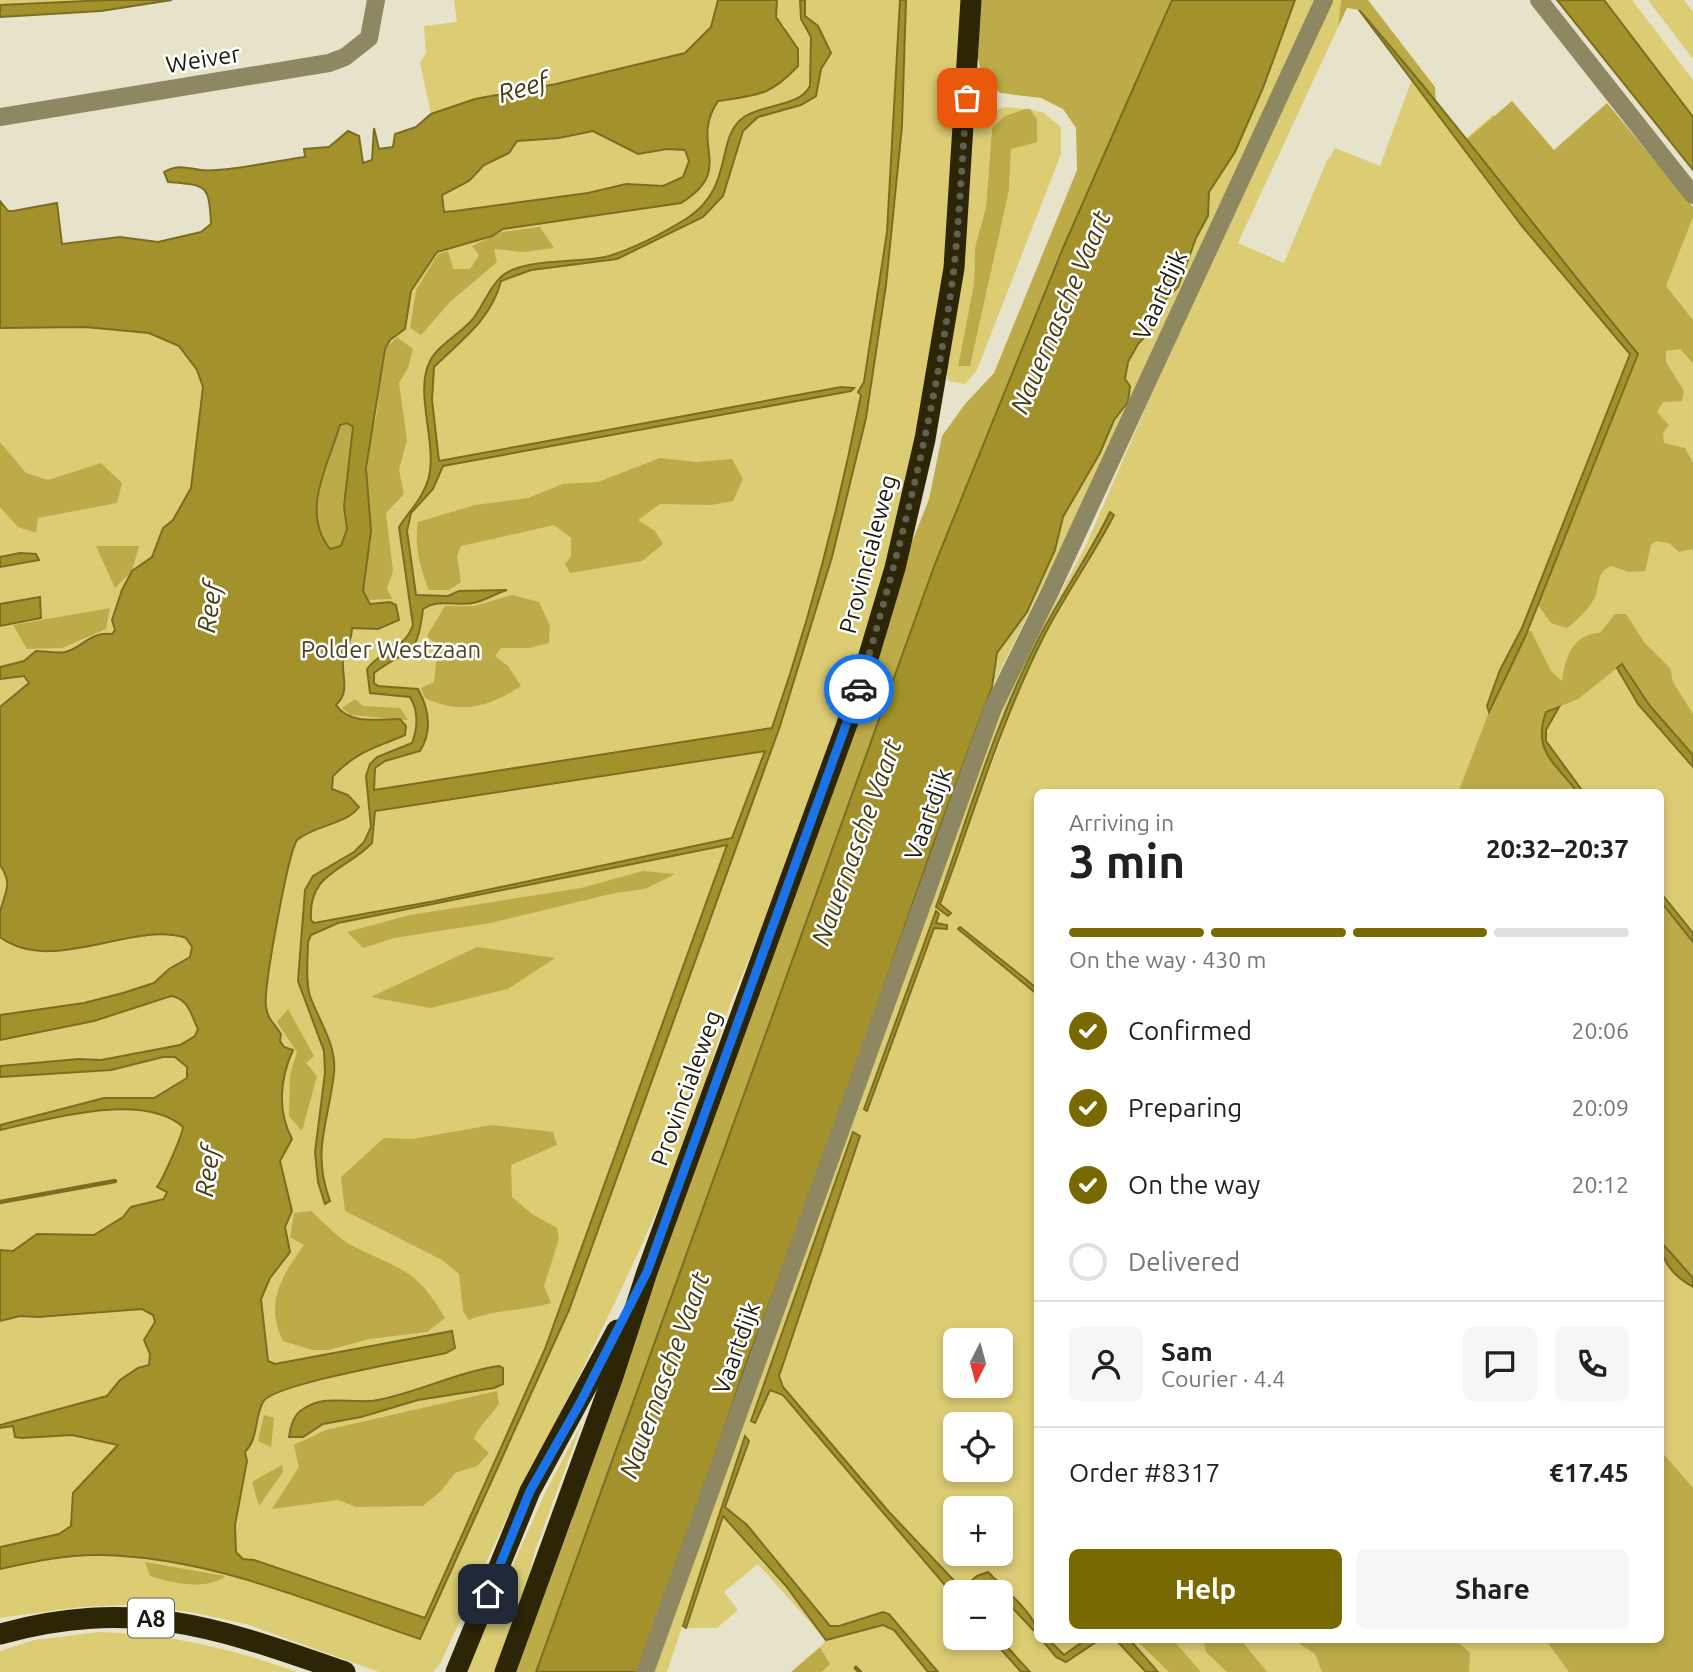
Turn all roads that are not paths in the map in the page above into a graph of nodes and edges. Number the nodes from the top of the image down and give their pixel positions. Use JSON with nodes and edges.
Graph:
{"nodes":[{"id":1,"x":376,"y":0,"type":"edge"},
{"id":2,"x":970,"y":0,"type":"edge"},
{"id":3,"x":1324,"y":0,"type":"edge"},
{"id":4,"x":1539,"y":0,"type":"edge"},
{"id":5,"x":0,"y":117,"type":"edge"},
{"id":6,"x":1693,"y":195,"type":"edge"},
{"id":7,"x":647,"y":1272,"type":"junction"},
{"id":8,"x":27,"y":1626,"type":"junction"},
{"id":9,"x":0,"y":1634,"type":"edge"},
{"id":10,"x":0,"y":1640,"type":"edge"},
{"id":11,"x":345,"y":1672,"type":"edge"},
{"id":12,"x":456,"y":1672,"type":"edge"},
{"id":13,"x":505,"y":1672,"type":"edge"},
{"id":14,"x":645,"y":1672,"type":"edge"}],
"edges":[{"from":1,"to":5,"type":"street","name":"Weiver"},
{"from":2,"to":7,"type":"highway","name":"Provincialeweg"},
{"from":3,"to":14,"type":"street","name":"Vaartdijk"},
{"from":4,"to":6,"type":"street"},
{"from":7,"to":12,"type":"highway","name":"Provincialeweg"},
{"from":7,"to":13,"type":"highway","name":"Provincialeweg"},
{"from":8,"to":9,"type":"highway","number":"A8"},
{"from":8,"to":10,"type":"highway","number":"A8"},
{"from":8,"to":11,"type":"highway","number":"A8"}]}
